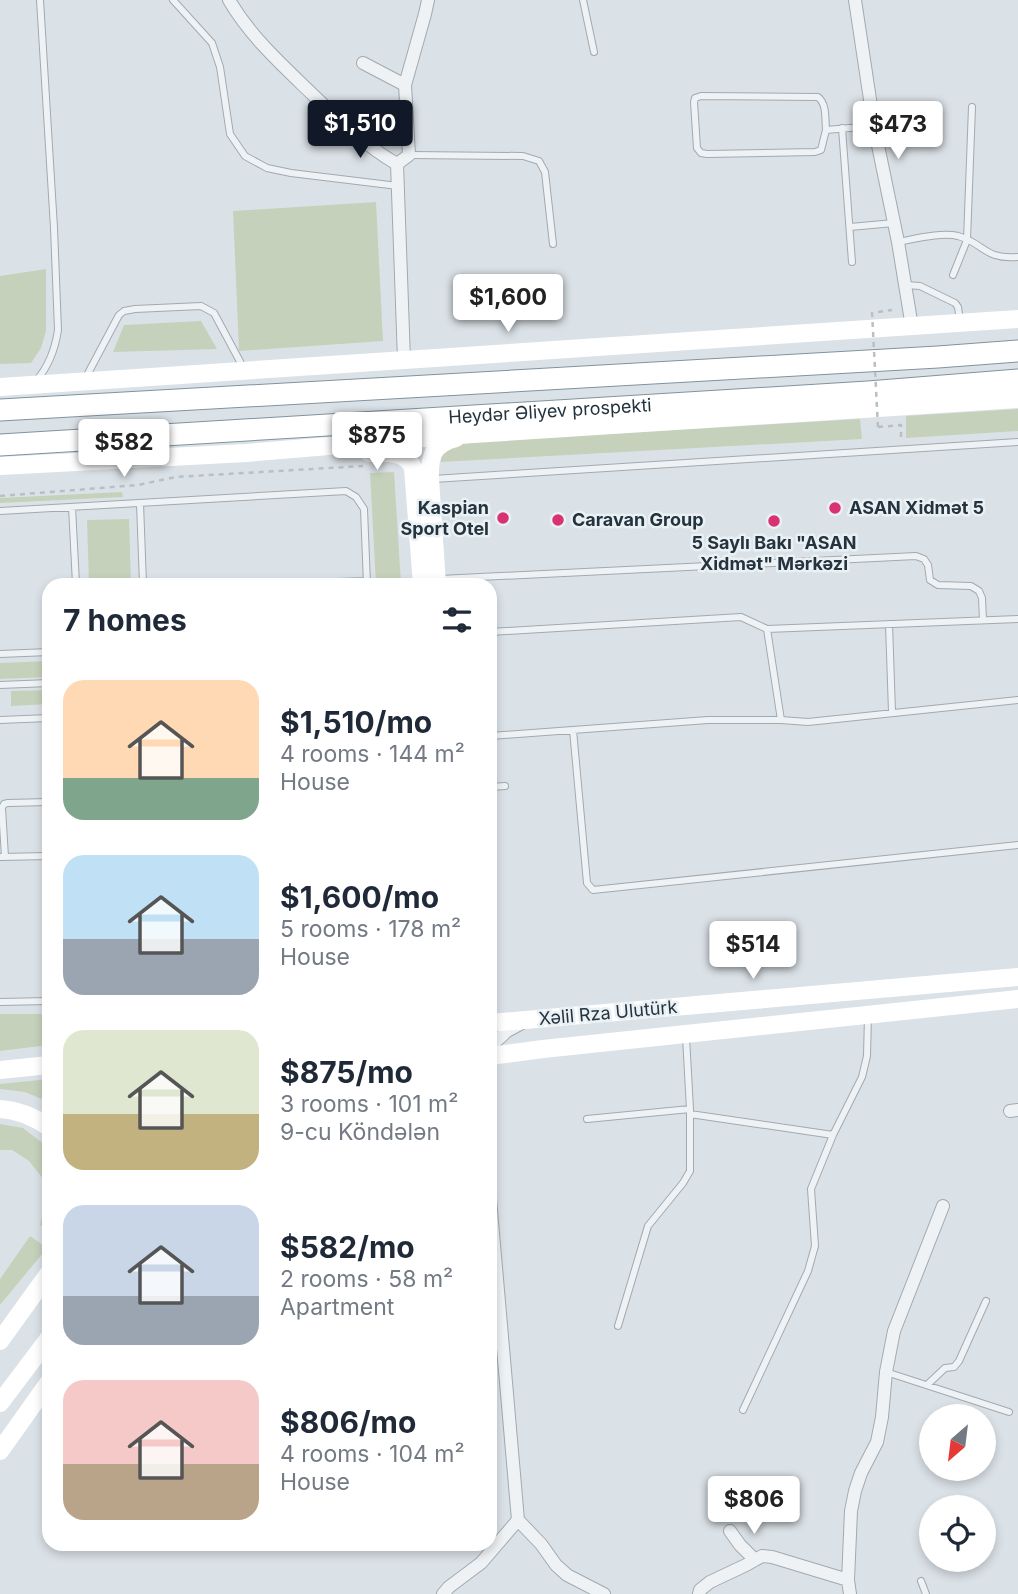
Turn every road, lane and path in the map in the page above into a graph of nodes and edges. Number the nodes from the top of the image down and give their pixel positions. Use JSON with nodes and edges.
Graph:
{"nodes":[{"id":1,"x":40,"y":0,"type":"edge"},
{"id":2,"x":173,"y":0,"type":"edge"},
{"id":3,"x":229,"y":0,"type":"edge"},
{"id":4,"x":428,"y":0,"type":"edge"},
{"id":5,"x":583,"y":0,"type":"edge"},
{"id":6,"x":855,"y":0,"type":"edge"},
{"id":7,"x":594,"y":52,"type":"dead end"},
{"id":8,"x":363,"y":63,"type":"dead end"},
{"id":9,"x":405,"y":85,"type":"junction"},
{"id":10,"x":972,"y":107,"type":"dead end"},
{"id":11,"x":874,"y":126,"type":"junction"},
{"id":12,"x":842,"y":128,"type":"junction"},
{"id":13,"x":826,"y":130,"type":"junction"},
{"id":14,"x":409,"y":155,"type":"junction"},
{"id":15,"x":397,"y":164,"type":"junction"},
{"id":16,"x":399,"y":186,"type":"junction"},
{"id":17,"x":894,"y":223,"type":"junction"},
{"id":18,"x":850,"y":227,"type":"junction"},
{"id":19,"x":967,"y":240,"type":"junction"},
{"id":20,"x":898,"y":242,"type":"junction"},
{"id":21,"x":552,"y":244,"type":"dead end"},
{"id":22,"x":1018,"y":257,"type":"edge"},
{"id":23,"x":852,"y":262,"type":"dead end"},
{"id":24,"x":953,"y":275,"type":"dead end"},
{"id":25,"x":905,"y":285,"type":"junction"},
{"id":26,"x":892,"y":310,"type":"dead end"},
{"id":27,"x":1018,"y":319,"type":"edge"},
{"id":28,"x":961,"y":323,"type":"junction"},
{"id":29,"x":912,"y":327,"type":"junction"},
{"id":30,"x":1018,"y":351,"type":"edge"},
{"id":31,"x":404,"y":360,"type":"junction"},
{"id":32,"x":244,"y":371,"type":"junction"},
{"id":33,"x":1018,"y":380,"type":"edge"},
{"id":34,"x":84,"y":381,"type":"junction"},
{"id":35,"x":32,"y":385,"type":"junction"},
{"id":36,"x":0,"y":387,"type":"edge"},
{"id":37,"x":1018,"y":399,"type":"edge"},
{"id":38,"x":0,"y":410,"type":"edge"},
{"id":39,"x":473,"y":434,"type":"junction"},
{"id":40,"x":1018,"y":442,"type":"edge"},
{"id":41,"x":0,"y":445,"type":"edge"},
{"id":42,"x":901,"y":449,"type":"junction"},
{"id":43,"x":246,"y":453,"type":"junction"},
{"id":44,"x":0,"y":467,"type":"edge"},
{"id":45,"x":422,"y":480,"type":"junction"},
{"id":46,"x":140,"y":503,"type":"junction"},
{"id":47,"x":72,"y":507,"type":"junction"},
{"id":48,"x":0,"y":511,"type":"edge"},
{"id":49,"x":76,"y":578,"type":"edge"},
{"id":50,"x":143,"y":578,"type":"edge"},
{"id":51,"x":367,"y":578,"type":"edge"},
{"id":52,"x":432,"y":578,"type":"edge"},
{"id":53,"x":497,"y":580,"type":"edge"},
{"id":54,"x":1018,"y":619,"type":"edge"},
{"id":55,"x":983,"y":620,"type":"junction"},
{"id":56,"x":890,"y":624,"type":"junction"},
{"id":57,"x":767,"y":629,"type":"junction"},
{"id":58,"x":497,"y":632,"type":"edge"},
{"id":59,"x":42,"y":652,"type":"edge"},
{"id":60,"x":0,"y":654,"type":"edge"},
{"id":61,"x":42,"y":683,"type":"edge"},
{"id":62,"x":0,"y":685,"type":"edge"},
{"id":63,"x":1018,"y":700,"type":"edge"},
{"id":64,"x":892,"y":712,"type":"junction"},
{"id":65,"x":42,"y":718,"type":"edge"},
{"id":66,"x":0,"y":720,"type":"edge"},
{"id":67,"x":781,"y":720,"type":"junction"},
{"id":68,"x":573,"y":730,"type":"junction"},
{"id":69,"x":497,"y":735,"type":"edge"},
{"id":70,"x":505,"y":786,"type":"dead end"},
{"id":71,"x":497,"y":787,"type":"edge"},
{"id":72,"x":42,"y":802,"type":"edge"},
{"id":73,"x":1018,"y":845,"type":"edge"},
{"id":74,"x":42,"y":856,"type":"edge"},
{"id":75,"x":2,"y":857,"type":"edge"},
{"id":76,"x":1018,"y":977,"type":"edge"},
{"id":77,"x":1018,"y":999,"type":"edge"},
{"id":78,"x":42,"y":1001,"type":"edge"},
{"id":79,"x":0,"y":1002,"type":"edge"},
{"id":80,"x":868,"y":1014,"type":"junction"},
{"id":81,"x":497,"y":1016,"type":"edge"},
{"id":82,"x":529,"y":1020,"type":"junction"},
{"id":83,"x":497,"y":1022,"type":"edge"},
{"id":84,"x":685,"y":1035,"type":"junction"},
{"id":85,"x":497,"y":1041,"type":"edge"},
{"id":86,"x":497,"y":1055,"type":"edge"},
{"id":87,"x":42,"y":1066,"type":"edge"},
{"id":88,"x":0,"y":1070,"type":"edge"},
{"id":89,"x":0,"y":1109,"type":"edge"},
{"id":90,"x":690,"y":1111,"type":"junction"},
{"id":91,"x":587,"y":1119,"type":"dead end"},
{"id":92,"x":42,"y":1123,"type":"edge"},
{"id":93,"x":833,"y":1135,"type":"junction"},
{"id":94,"x":943,"y":1206,"type":"dead end"},
{"id":95,"x":42,"y":1281,"type":"edge"},
{"id":96,"x":42,"y":1283,"type":"edge"},
{"id":97,"x":497,"y":1290,"type":"edge"},
{"id":98,"x":986,"y":1301,"type":"dead end"},
{"id":99,"x":0,"y":1326,"type":"edge"},
{"id":100,"x":618,"y":1326,"type":"dead end"},
{"id":101,"x":0,"y":1341,"type":"edge"},
{"id":102,"x":42,"y":1347,"type":"edge"},
{"id":103,"x":886,"y":1372,"type":"junction"},
{"id":104,"x":927,"y":1385,"type":"junction"},
{"id":105,"x":42,"y":1392,"type":"edge"},
{"id":106,"x":0,"y":1404,"type":"edge"},
{"id":107,"x":743,"y":1410,"type":"dead end"},
{"id":108,"x":1009,"y":1412,"type":"dead end"},
{"id":109,"x":0,"y":1451,"type":"edge"},
{"id":110,"x":518,"y":1520,"type":"junction"},
{"id":111,"x":730,"y":1531,"type":"dead end"},
{"id":112,"x":497,"y":1544,"type":"edge"},
{"id":113,"x":491,"y":1551,"type":"edge"},
{"id":114,"x":755,"y":1560,"type":"junction"},
{"id":115,"x":848,"y":1580,"type":"junction"},
{"id":116,"x":921,"y":1581,"type":"dead end"},
{"id":117,"x":583,"y":1589,"type":"edge"},
{"id":118,"x":443,"y":1594,"type":"edge"},
{"id":119,"x":604,"y":1594,"type":"edge"},
{"id":120,"x":699,"y":1594,"type":"edge"},
{"id":121,"x":850,"y":1594,"type":"edge"},
{"id":122,"x":926,"y":1594,"type":"edge"}],
"edges":[{"from":1,"to":35,"type":"lane"},
{"from":2,"to":16,"type":"lane"},
{"from":3,"to":15,"type":"street"},
{"from":4,"to":9,"type":"street"},
{"from":5,"to":7,"type":"lane"},
{"from":6,"to":11,"type":"street"},
{"from":8,"to":9,"type":"street"},
{"from":9,"to":14,"type":"street"},
{"from":10,"to":19,"type":"lane"},
{"from":11,"to":12,"type":"lane"},
{"from":11,"to":17,"type":"street"},
{"from":12,"to":13,"type":"lane"},
{"from":12,"to":18,"type":"lane"},
{"from":13,"to":13,"type":"lane"},
{"from":14,"to":15,"type":"street"},
{"from":14,"to":21,"type":"lane"},
{"from":15,"to":16,"type":"street"},
{"from":16,"to":31,"type":"street"},
{"from":17,"to":18,"type":"lane"},
{"from":17,"to":20,"type":"street"},
{"from":18,"to":23,"type":"lane"},
{"from":19,"to":20,"type":"lane"},
{"from":19,"to":22,"type":"lane"},
{"from":19,"to":24,"type":"lane"},
{"from":20,"to":25,"type":"street"},
{"from":25,"to":28,"type":"lane"},
{"from":25,"to":29,"type":"street"},
{"from":26,"to":42,"type":"path","bridge":true},
{"from":27,"to":28,"type":"main road"},
{"from":28,"to":29,"type":"main road"},
{"from":29,"to":31,"type":"main road"},
{"from":30,"to":38,"type":"highway","name":"Heydər Əliyev prospekti"},
{"from":31,"to":32,"type":"main road"},
{"from":32,"to":34,"type":"main road"},
{"from":32,"to":34,"type":"lane"},
{"from":33,"to":41,"type":"highway","name":"Heydər Əliyev prospekti"},
{"from":34,"to":35,"type":"main road"},
{"from":35,"to":36,"type":"main road"},
{"from":37,"to":39,"type":"main road"},
{"from":39,"to":43,"type":"main road"},
{"from":39,"to":45,"type":"main road"},
{"from":40,"to":42,"type":"lane"},
{"from":42,"to":45,"type":"lane"},
{"from":43,"to":44,"type":"main road"},
{"from":43,"to":45,"type":"main road"},
{"from":45,"to":52,"type":"main road"},
{"from":46,"to":47,"type":"lane"},
{"from":46,"to":50,"type":"lane"},
{"from":46,"to":51,"type":"lane"},
{"from":47,"to":48,"type":"lane"},
{"from":47,"to":49,"type":"lane"},
{"from":53,"to":55,"type":"lane"},
{"from":54,"to":55,"type":"lane"},
{"from":55,"to":56,"type":"lane"},
{"from":56,"to":57,"type":"lane"},
{"from":56,"to":64,"type":"lane"},
{"from":57,"to":58,"type":"lane"},
{"from":57,"to":67,"type":"lane"},
{"from":59,"to":60,"type":"lane"},
{"from":61,"to":62,"type":"lane"},
{"from":63,"to":64,"type":"lane"},
{"from":64,"to":67,"type":"lane"},
{"from":65,"to":66,"type":"lane"},
{"from":67,"to":68,"type":"lane"},
{"from":68,"to":69,"type":"lane"},
{"from":68,"to":73,"type":"lane"},
{"from":70,"to":71,"type":"lane"},
{"from":72,"to":75,"type":"lane"},
{"from":74,"to":75,"type":"lane"},
{"from":76,"to":82,"type":"main road","name":"Xəlil Rza Ulutürk"},
{"from":77,"to":80,"type":"main road","name":"Xəlil Rza Ulutürk"},
{"from":78,"to":79,"type":"lane"},
{"from":80,"to":84,"type":"main road","name":"Xəlil Rza Ulutürk"},
{"from":80,"to":93,"type":"lane"},
{"from":81,"to":82,"type":"main road"},
{"from":82,"to":83,"type":"main road","name":"Xəlil Rza Ulutürk"},
{"from":82,"to":85,"type":"street"},
{"from":84,"to":86,"type":"main road","name":"Xəlil Rza Ulutürk"},
{"from":84,"to":90,"type":"lane"},
{"from":87,"to":88,"type":"main road"},
{"from":89,"to":92,"type":"main road"},
{"from":90,"to":91,"type":"lane"},
{"from":90,"to":93,"type":"lane"},
{"from":90,"to":100,"type":"lane"},
{"from":93,"to":107,"type":"lane"},
{"from":94,"to":103,"type":"street"},
{"from":95,"to":99,"type":"main road"},
{"from":96,"to":101,"type":"main road"},
{"from":97,"to":110,"type":"street"},
{"from":98,"to":104,"type":"lane"},
{"from":102,"to":106,"type":"main road"},
{"from":103,"to":104,"type":"lane"},
{"from":103,"to":115,"type":"street"},
{"from":104,"to":108,"type":"lane"},
{"from":105,"to":109,"type":"main road"},
{"from":110,"to":112,"type":"street"},
{"from":110,"to":117,"type":"street"},
{"from":111,"to":114,"type":"street"},
{"from":113,"to":118,"type":"street"},
{"from":114,"to":115,"type":"street"},
{"from":114,"to":120,"type":"street"},
{"from":115,"to":121,"type":"street"},
{"from":116,"to":122,"type":"lane"},
{"from":117,"to":119,"type":"street"}]}
